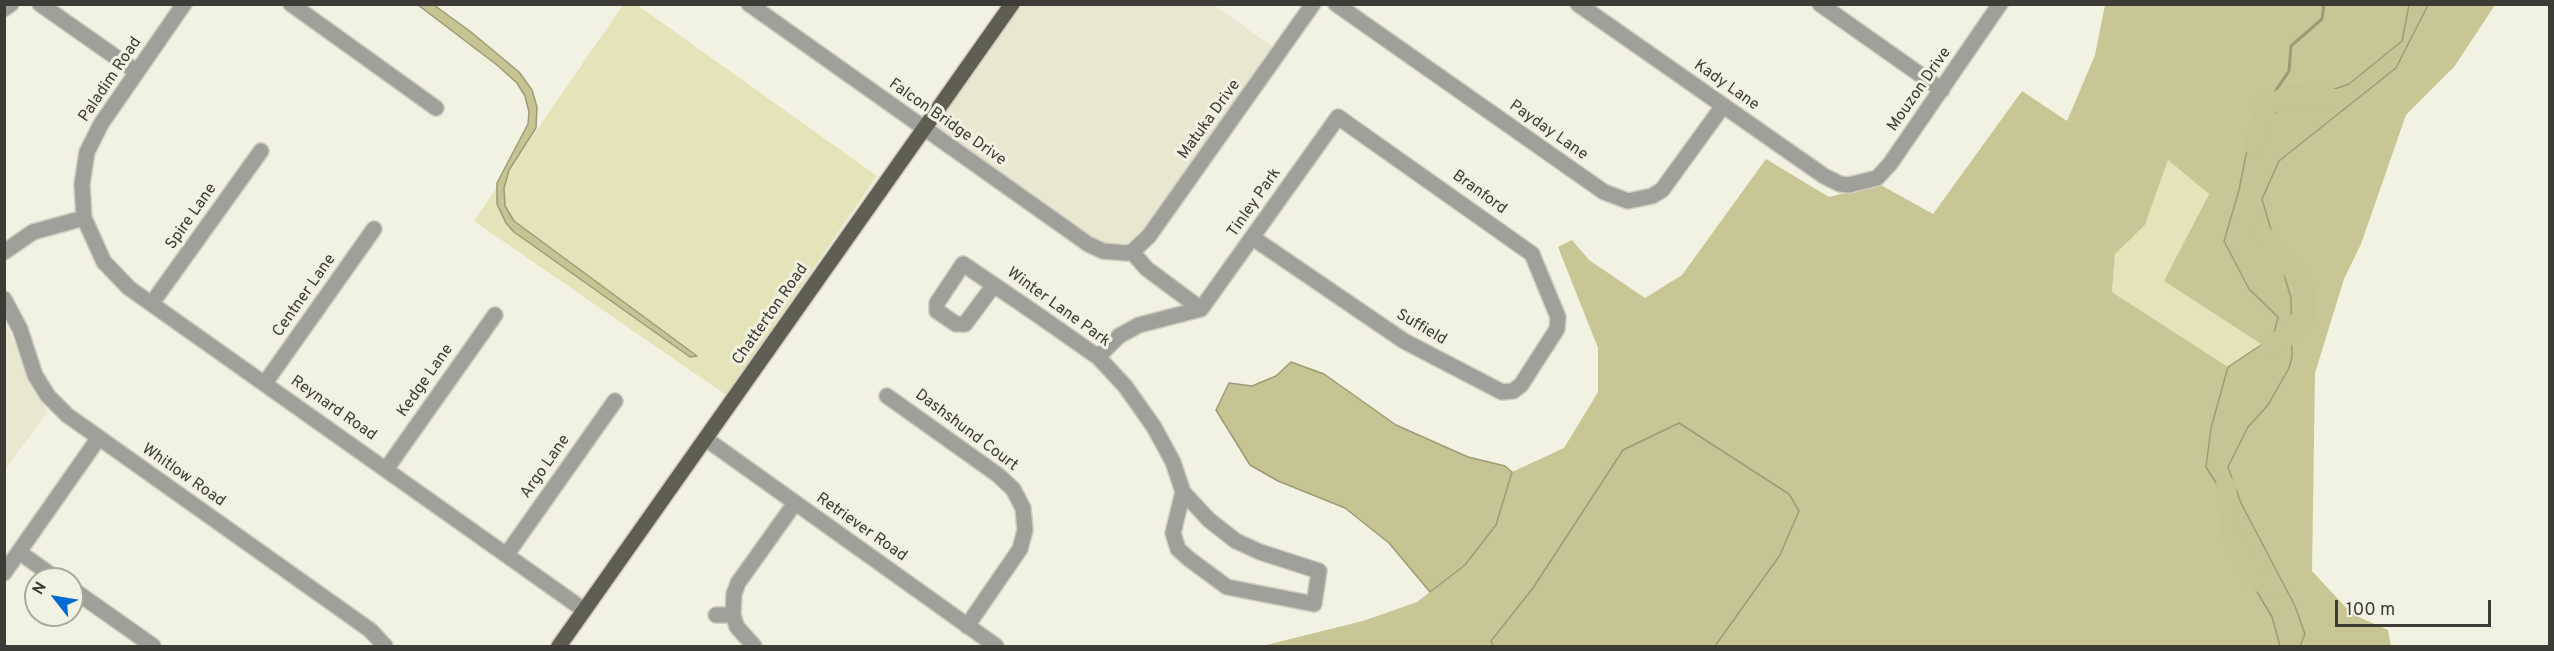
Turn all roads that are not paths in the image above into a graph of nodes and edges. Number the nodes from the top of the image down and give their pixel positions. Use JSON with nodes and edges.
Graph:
{"nodes":[{"id":1,"x":11,"y":4,"type":"edge"},
{"id":2,"x":40,"y":4,"type":"edge"},
{"id":3,"x":184,"y":4,"type":"edge"},
{"id":4,"x":291,"y":4,"type":"edge"},
{"id":5,"x":749,"y":4,"type":"edge"},
{"id":6,"x":1012,"y":4,"type":"edge"},
{"id":7,"x":1313,"y":4,"type":"edge"},
{"id":8,"x":1336,"y":4,"type":"edge"},
{"id":9,"x":1578,"y":4,"type":"edge"},
{"id":10,"x":1820,"y":4,"type":"edge"},
{"id":11,"x":2000,"y":4,"type":"edge"},
{"id":12,"x":4,"y":9,"type":"edge"},
{"id":13,"x":137,"y":72,"type":"junction"},
{"id":14,"x":1942,"y":90,"type":"junction"},
{"id":15,"x":1723,"y":106,"type":"junction"},
{"id":16,"x":436,"y":108,"type":"dead end"},
{"id":17,"x":1338,"y":117,"type":"joint"},
{"id":18,"x":924,"y":129,"type":"junction"},
{"id":19,"x":261,"y":151,"type":"dead end"},
{"id":20,"x":1858,"y":184,"type":"joint"},
{"id":21,"x":84,"y":218,"type":"junction"},
{"id":22,"x":374,"y":229,"type":"dead end"},
{"id":23,"x":1253,"y":238,"type":"junction"},
{"id":24,"x":4,"y":252,"type":"edge"},
{"id":25,"x":1132,"y":252,"type":"junction"},
{"id":26,"x":994,"y":285,"type":"junction"},
{"id":27,"x":4,"y":299,"type":"edge"},
{"id":28,"x":152,"y":303,"type":"junction"},
{"id":29,"x":1202,"y":309,"type":"junction"},
{"id":30,"x":495,"y":315,"type":"dead end"},
{"id":31,"x":1557,"y":329,"type":"joint"},
{"id":32,"x":1098,"y":357,"type":"junction"},
{"id":33,"x":265,"y":383,"type":"junction"},
{"id":34,"x":887,"y":396,"type":"dead end"},
{"id":35,"x":615,"y":401,"type":"dead end"},
{"id":36,"x":98,"y":439,"type":"junction"},
{"id":37,"x":706,"y":439,"type":"junction"},
{"id":38,"x":387,"y":468,"type":"junction"},
{"id":39,"x":1183,"y":492,"type":"junction"},
{"id":40,"x":795,"y":503,"type":"junction"},
{"id":41,"x":19,"y":552,"type":"junction"},
{"id":42,"x":507,"y":554,"type":"junction"},
{"id":43,"x":40,"y":567,"type":"edge"},
{"id":44,"x":4,"y":573,"type":"edge"},
{"id":45,"x":84,"y":597,"type":"edge"},
{"id":46,"x":584,"y":610,"type":"junction"},
{"id":47,"x":716,"y":615,"type":"dead end"},
{"id":48,"x":733,"y":615,"type":"junction"},
{"id":49,"x":968,"y":626,"type":"junction"},
{"id":50,"x":153,"y":646,"type":"edge"},
{"id":51,"x":386,"y":646,"type":"edge"},
{"id":52,"x":559,"y":646,"type":"edge"},
{"id":53,"x":754,"y":646,"type":"edge"},
{"id":54,"x":996,"y":646,"type":"edge"}],
"edges":[{"from":1,"to":12,"type":"street"},
{"from":2,"to":13,"type":"street"},
{"from":3,"to":13,"type":"street","name":"Paladim Road"},
{"from":4,"to":16,"type":"street"},
{"from":5,"to":18,"type":"street","name":"Falcon Bridge Drive"},
{"from":6,"to":18,"type":"main road","name":"Chatterton Road"},
{"from":7,"to":25,"type":"street","name":"Matuka Drive"},
{"from":8,"to":15,"type":"street","name":"Payday Lane"},
{"from":9,"to":15,"type":"street","name":"Kady Lane"},
{"from":10,"to":14,"type":"street"},
{"from":11,"to":14,"type":"street","name":"Mouzon Drive"},
{"from":13,"to":21,"type":"street","name":"Paladim Road"},
{"from":14,"to":20,"type":"street","name":"Mouzon Drive"},
{"from":15,"to":20,"type":"street","name":"Kady Lane"},
{"from":17,"to":23,"type":"street","name":"Tinley Park"},
{"from":17,"to":31,"type":"street","name":"Branford"},
{"from":18,"to":25,"type":"street","name":"Falcon Bridge Drive"},
{"from":18,"to":37,"type":"main road","name":"Chatterton Road"},
{"from":19,"to":28,"type":"street","name":"Spire Lane"},
{"from":21,"to":24,"type":"street"},
{"from":21,"to":28,"type":"street","name":"Reynard Road"},
{"from":22,"to":33,"type":"street","name":"Centner Lane"},
{"from":23,"to":29,"type":"street","name":"Tinley Park"},
{"from":23,"to":31,"type":"street","name":"Suffield"},
{"from":25,"to":29,"type":"street"},
{"from":26,"to":26,"type":"street","name":"Winter Lane Park"},
{"from":26,"to":32,"type":"street","name":"Winter Lane Park"},
{"from":27,"to":36,"type":"street","name":"Whitlow Road"},
{"from":28,"to":33,"type":"street","name":"Reynard Road"},
{"from":29,"to":32,"type":"street"},
{"from":30,"to":38,"type":"street","name":"Kedge Lane"},
{"from":32,"to":39,"type":"street","name":"Winter Lane Park"},
{"from":33,"to":38,"type":"street","name":"Reynard Road"},
{"from":34,"to":49,"type":"street","name":"Dashshund Court"},
{"from":35,"to":42,"type":"street","name":"Argo Lane"},
{"from":36,"to":41,"type":"street"},
{"from":36,"to":51,"type":"street","name":"Whitlow Road"},
{"from":37,"to":40,"type":"street","name":"Retriever Road"},
{"from":37,"to":46,"type":"main road","name":"Chatterton Road"},
{"from":38,"to":42,"type":"street","name":"Reynard Road"},
{"from":39,"to":39,"type":"street","name":"Winter Lane Park"},
{"from":40,"to":48,"type":"street"},
{"from":40,"to":49,"type":"street","name":"Retriever Road"},
{"from":41,"to":43,"type":"street"},
{"from":41,"to":44,"type":"street"},
{"from":42,"to":46,"type":"street","name":"Reynard Road"},
{"from":45,"to":50,"type":"street"},
{"from":46,"to":52,"type":"main road","name":"Chatterton Road"},
{"from":47,"to":48,"type":"street"},
{"from":48,"to":53,"type":"street"},
{"from":49,"to":54,"type":"street","name":"Retriever Road"}]}
